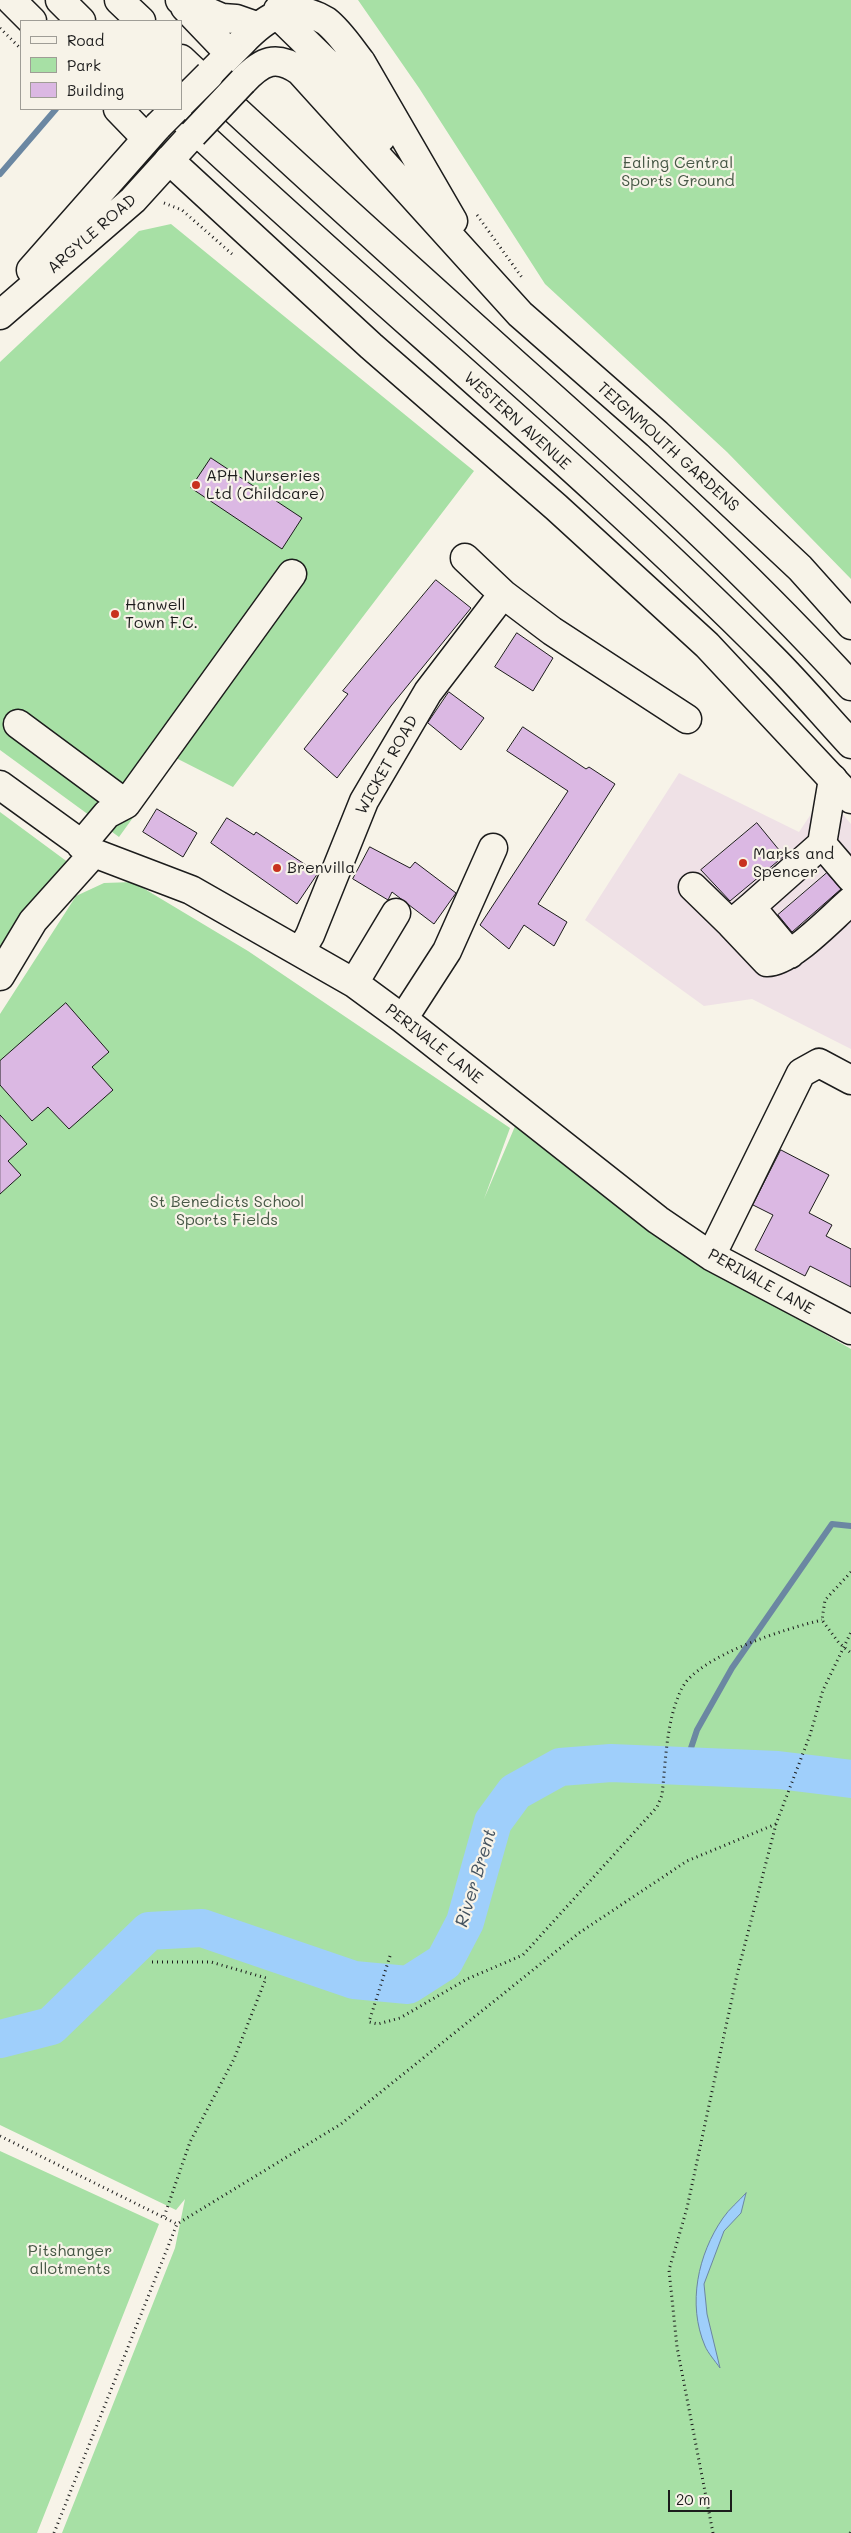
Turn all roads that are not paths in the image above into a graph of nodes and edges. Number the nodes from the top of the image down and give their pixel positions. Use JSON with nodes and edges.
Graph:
{"nodes":[{"id":1,"x":11,"y":0,"type":"edge"},
{"id":2,"x":60,"y":0,"type":"edge"},
{"id":3,"x":119,"y":0,"type":"edge"},
{"id":4,"x":179,"y":0,"type":"edge"},
{"id":5,"x":277,"y":5,"type":"edge"},
{"id":6,"x":31,"y":20,"type":"edge"},
{"id":7,"x":80,"y":20,"type":"edge"},
{"id":8,"x":140,"y":20,"type":"edge"},
{"id":9,"x":256,"y":26,"type":"junction"},
{"id":10,"x":226,"y":58,"type":"junction"},
{"id":11,"x":182,"y":60,"type":"edge"},
{"id":12,"x":248,"y":76,"type":"junction"},
{"id":13,"x":182,"y":102,"type":"edge"},
{"id":14,"x":122,"y":110,"type":"edge"},
{"id":15,"x":163,"y":120,"type":"edge"},
{"id":16,"x":174,"y":154,"type":"junction"},
{"id":17,"x":424,"y":207,"type":"junction"},
{"id":18,"x":483,"y":272,"type":"junction"},
{"id":19,"x":0,"y":304,"type":"edge"},
{"id":20,"x":0,"y":314,"type":"edge"},
{"id":21,"x":465,"y":558,"type":"dead end"},
{"id":22,"x":292,"y":574,"type":"dead end"},
{"id":23,"x":503,"y":594,"type":"junction"},
{"id":24,"x":851,"y":625,"type":"edge"},
{"id":25,"x":851,"y":686,"type":"edge"},
{"id":26,"x":687,"y":719,"type":"dead end"},
{"id":27,"x":18,"y":724,"type":"dead end"},
{"id":28,"x":851,"y":744,"type":"edge"},
{"id":29,"x":833,"y":779,"type":"junction"},
{"id":30,"x":0,"y":785,"type":"edge"},
{"id":31,"x":851,"y":800,"type":"edge"},
{"id":32,"x":126,"y":804,"type":"junction"},
{"id":33,"x":822,"y":844,"type":"junction"},
{"id":34,"x":493,"y":848,"type":"dead end"},
{"id":35,"x":88,"y":849,"type":"junction"},
{"id":36,"x":851,"y":878,"type":"edge"},
{"id":37,"x":693,"y":887,"type":"dead end"},
{"id":38,"x":851,"y":901,"type":"edge"},
{"id":39,"x":396,"y":914,"type":"dead end"},
{"id":40,"x":741,"y":916,"type":"junction"},
{"id":41,"x":300,"y":952,"type":"junction"},
{"id":42,"x":0,"y":976,"type":"edge"},
{"id":43,"x":354,"y":983,"type":"junction"},
{"id":44,"x":403,"y":1019,"type":"junction"},
{"id":45,"x":851,"y":1080,"type":"edge"},
{"id":46,"x":711,"y":1256,"type":"junction"},
{"id":47,"x":851,"y":1330,"type":"edge"}],
"edges":[{"from":1,"to":6,"type":"main road"},
{"from":2,"to":7,"type":"main road"},
{"from":3,"to":8,"type":"main road"},
{"from":4,"to":9,"type":"main road"},
{"from":4,"to":10,"type":"main road"},
{"from":5,"to":9,"type":"main road"},
{"from":5,"to":17,"type":"main road"},
{"from":5,"to":18,"type":"main road"},
{"from":9,"to":10,"type":"main road"},
{"from":10,"to":12,"type":"main road"},
{"from":10,"to":13,"type":"main road","bridge":true},
{"from":11,"to":25,"type":"main road"},
{"from":12,"to":16,"type":"main road","name":"ARGYLE ROAD","bridge":true},
{"from":12,"to":17,"type":"main road"},
{"from":14,"to":15,"type":"main road"},
{"from":15,"to":16,"type":"main road"},
{"from":15,"to":19,"type":"main road","name":"ARGYLE ROAD"},
{"from":15,"to":28,"type":"main road","name":"WESTERN AVENUE"},
{"from":16,"to":20,"type":"main road","name":"ARGYLE ROAD"},
{"from":16,"to":29,"type":"main road"},
{"from":17,"to":18,"type":"main road"},
{"from":18,"to":24,"type":"main road","name":"TEIGNMOUTH GARDENS"},
{"from":21,"to":23,"type":"main road"},
{"from":22,"to":32,"type":"main road"},
{"from":23,"to":26,"type":"main road"},
{"from":23,"to":41,"type":"main road","name":"WICKET ROAD"},
{"from":27,"to":32,"type":"main road"},
{"from":29,"to":31,"type":"main road"},
{"from":29,"to":33,"type":"main road"},
{"from":30,"to":35,"type":"main road","name":"PERIVALE LANE"},
{"from":32,"to":35,"type":"main road"},
{"from":33,"to":36,"type":"main road"},
{"from":33,"to":40,"type":"main road"},
{"from":34,"to":44,"type":"main road"},
{"from":35,"to":41,"type":"main road","name":"PERIVALE LANE"},
{"from":35,"to":42,"type":"main road"},
{"from":37,"to":40,"type":"main road"},
{"from":38,"to":40,"type":"main road"},
{"from":39,"to":43,"type":"main road"},
{"from":41,"to":43,"type":"main road","name":"PERIVALE LANE"},
{"from":43,"to":44,"type":"main road","name":"PERIVALE LANE"},
{"from":44,"to":46,"type":"main road","name":"PERIVALE LANE"},
{"from":45,"to":46,"type":"main road"},
{"from":46,"to":47,"type":"main road","name":"PERIVALE LANE"}]}
